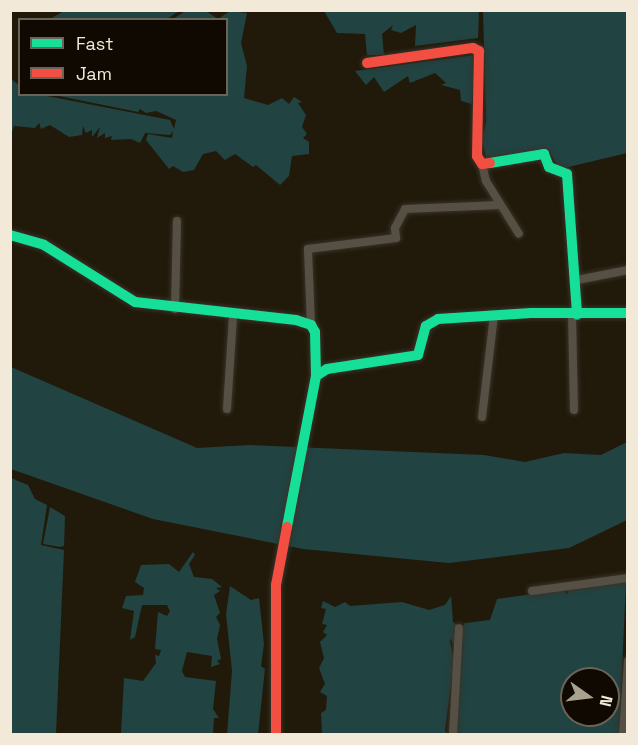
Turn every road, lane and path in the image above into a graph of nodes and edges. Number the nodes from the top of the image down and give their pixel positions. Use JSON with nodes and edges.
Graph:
{"nodes":[{"id":1,"x":367,"y":63,"type":"dead end"},
{"id":2,"x":482,"y":164,"type":"junction"},
{"id":3,"x":500,"y":205,"type":"junction"},
{"id":4,"x":177,"y":221,"type":"dead end"},
{"id":5,"x":519,"y":234,"type":"dead end"},
{"id":6,"x":10,"y":235,"type":"edge"},
{"id":7,"x":627,"y":270,"type":"edge"},
{"id":8,"x":577,"y":280,"type":"junction"},
{"id":9,"x":175,"y":309,"type":"junction"},
{"id":10,"x":627,"y":313,"type":"edge"},
{"id":11,"x":233,"y":315,"type":"junction"},
{"id":12,"x":494,"y":315,"type":"junction"},
{"id":13,"x":574,"y":315,"type":"junction"},
{"id":14,"x":311,"y":325,"type":"junction"},
{"id":15,"x":316,"y":376,"type":"junction"},
{"id":16,"x":227,"y":409,"type":"dead end"},
{"id":17,"x":574,"y":410,"type":"dead end"},
{"id":18,"x":482,"y":417,"type":"dead end"},
{"id":19,"x":627,"y":578,"type":"edge"},
{"id":20,"x":531,"y":591,"type":"dead end"},
{"id":21,"x":459,"y":628,"type":"dead end"},
{"id":22,"x":627,"y":661,"type":"edge"},
{"id":23,"x":276,"y":735,"type":"edge"},
{"id":24,"x":453,"y":735,"type":"edge"},
{"id":25,"x":623,"y":735,"type":"edge"}],
"edges":[{"from":1,"to":2,"type":"street"},
{"from":2,"to":3,"type":"street"},
{"from":2,"to":8,"type":"street"},
{"from":3,"to":5,"type":"street"},
{"from":3,"to":14,"type":"street"},
{"from":4,"to":9,"type":"street"},
{"from":6,"to":9,"type":"street"},
{"from":7,"to":8,"type":"street"},
{"from":8,"to":13,"type":"street"},
{"from":9,"to":11,"type":"street"},
{"from":10,"to":13,"type":"street"},
{"from":11,"to":14,"type":"street"},
{"from":11,"to":16,"type":"street"},
{"from":12,"to":13,"type":"street"},
{"from":12,"to":15,"type":"street"},
{"from":12,"to":18,"type":"street"},
{"from":13,"to":17,"type":"street"},
{"from":14,"to":15,"type":"street"},
{"from":15,"to":23,"type":"street"},
{"from":19,"to":20,"type":"street"},
{"from":21,"to":24,"type":"street"},
{"from":22,"to":25,"type":"street"}]}
